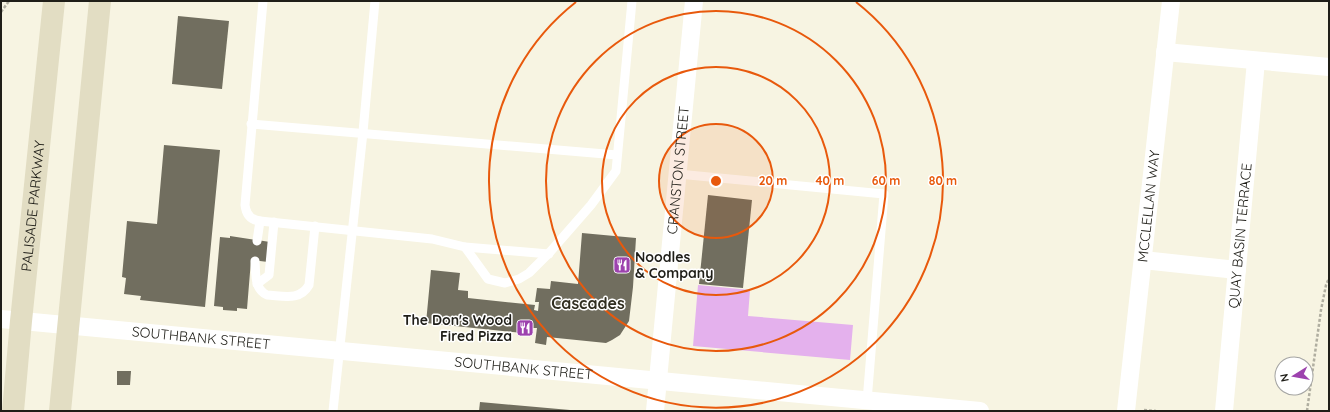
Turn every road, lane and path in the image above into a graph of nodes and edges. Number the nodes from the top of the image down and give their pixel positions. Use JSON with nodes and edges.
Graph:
{"nodes":[{"id":1,"x":9,"y":1,"type":"edge"},
{"id":2,"x":54,"y":1,"type":"edge"},
{"id":3,"x":100,"y":1,"type":"edge"},
{"id":4,"x":263,"y":1,"type":"edge"},
{"id":5,"x":375,"y":1,"type":"edge"},
{"id":6,"x":632,"y":1,"type":"edge"},
{"id":7,"x":694,"y":1,"type":"edge"},
{"id":8,"x":1171,"y":1,"type":"edge"},
{"id":9,"x":1,"y":12,"type":"edge"},
{"id":10,"x":1165,"y":52,"type":"junction"},
{"id":11,"x":1256,"y":61,"type":"junction"},
{"id":12,"x":1329,"y":67,"type":"edge"},
{"id":13,"x":251,"y":124,"type":"junction"},
{"id":14,"x":363,"y":132,"type":"junction"},
{"id":15,"x":617,"y":154,"type":"junction"},
{"id":16,"x":678,"y":174,"type":"junction"},
{"id":17,"x":260,"y":221,"type":"junction"},
{"id":18,"x":274,"y":222,"type":"junction"},
{"id":19,"x":315,"y":226,"type":"junction"},
{"id":20,"x":352,"y":231,"type":"junction"},
{"id":21,"x":257,"y":241,"type":"dead end"},
{"id":22,"x":465,"y":246,"type":"junction"},
{"id":23,"x":549,"y":254,"type":"junction"},
{"id":24,"x":1143,"y":260,"type":"junction"},
{"id":25,"x":255,"y":261,"type":"dead end"},
{"id":26,"x":1237,"y":270,"type":"junction"},
{"id":27,"x":1329,"y":278,"type":"edge"},
{"id":28,"x":257,"y":284,"type":"junction"},
{"id":29,"x":11,"y":320,"type":"edge"},
{"id":30,"x":68,"y":326,"type":"junction"},
{"id":31,"x":339,"y":351,"type":"junction"},
{"id":32,"x":659,"y":381,"type":"junction"},
{"id":33,"x":866,"y":401,"type":"junction"},
{"id":34,"x":13,"y":411,"type":"edge"},
{"id":35,"x":60,"y":411,"type":"edge"},
{"id":36,"x":332,"y":411,"type":"edge"},
{"id":37,"x":655,"y":411,"type":"edge"},
{"id":38,"x":980,"y":411,"type":"edge"},
{"id":39,"x":1126,"y":411,"type":"edge"},
{"id":40,"x":1224,"y":411,"type":"edge"},
{"id":41,"x":1307,"y":411,"type":"edge"}],
"edges":[{"from":1,"to":9,"type":"path"},
{"from":2,"to":29,"type":"main road","name":"PALISADE PARKWAY"},
{"from":3,"to":30,"type":"main road"},
{"from":4,"to":13,"type":"lane"},
{"from":5,"to":14,"type":"lane"},
{"from":6,"to":15,"type":"lane"},
{"from":7,"to":16,"type":"street","name":"CRANSTON STREET"},
{"from":8,"to":10,"type":"street","name":"MCCLELLAN WAY"},
{"from":10,"to":11,"type":"street"},
{"from":10,"to":24,"type":"street","name":"MCCLELLAN WAY"},
{"from":11,"to":12,"type":"street"},
{"from":11,"to":26,"type":"street","name":"QUAY BASIN TERRACE"},
{"from":13,"to":14,"type":"lane"},
{"from":13,"to":17,"type":"lane"},
{"from":14,"to":15,"type":"lane"},
{"from":14,"to":20,"type":"lane"},
{"from":15,"to":23,"type":"lane"},
{"from":16,"to":32,"type":"street","name":"CRANSTON STREET"},
{"from":16,"to":33,"type":"lane"},
{"from":17,"to":18,"type":"lane"},
{"from":17,"to":21,"type":"lane"},
{"from":18,"to":19,"type":"lane"},
{"from":18,"to":28,"type":"lane"},
{"from":19,"to":20,"type":"lane"},
{"from":19,"to":28,"type":"lane"},
{"from":20,"to":22,"type":"lane"},
{"from":20,"to":31,"type":"lane"},
{"from":22,"to":23,"type":"lane"},
{"from":22,"to":23,"type":"lane"},
{"from":24,"to":26,"type":"street"},
{"from":24,"to":39,"type":"street","name":"MCCLELLAN WAY"},
{"from":25,"to":28,"type":"lane"},
{"from":26,"to":40,"type":"street","name":"QUAY BASIN TERRACE"},
{"from":27,"to":41,"type":"path"},
{"from":29,"to":30,"type":"street","name":"SOUTHBANK STREET"},
{"from":29,"to":34,"type":"main road","name":"PALISADE PARKWAY"},
{"from":30,"to":31,"type":"street","name":"SOUTHBANK STREET"},
{"from":30,"to":35,"type":"main road"},
{"from":31,"to":32,"type":"street","name":"SOUTHBANK STREET"},
{"from":31,"to":36,"type":"lane"},
{"from":32,"to":33,"type":"street","name":"SOUTHBANK STREET"},
{"from":32,"to":37,"type":"street","name":"CRANSTON STREET"},
{"from":33,"to":38,"type":"street","name":"SOUTHBANK STREET"}]}
